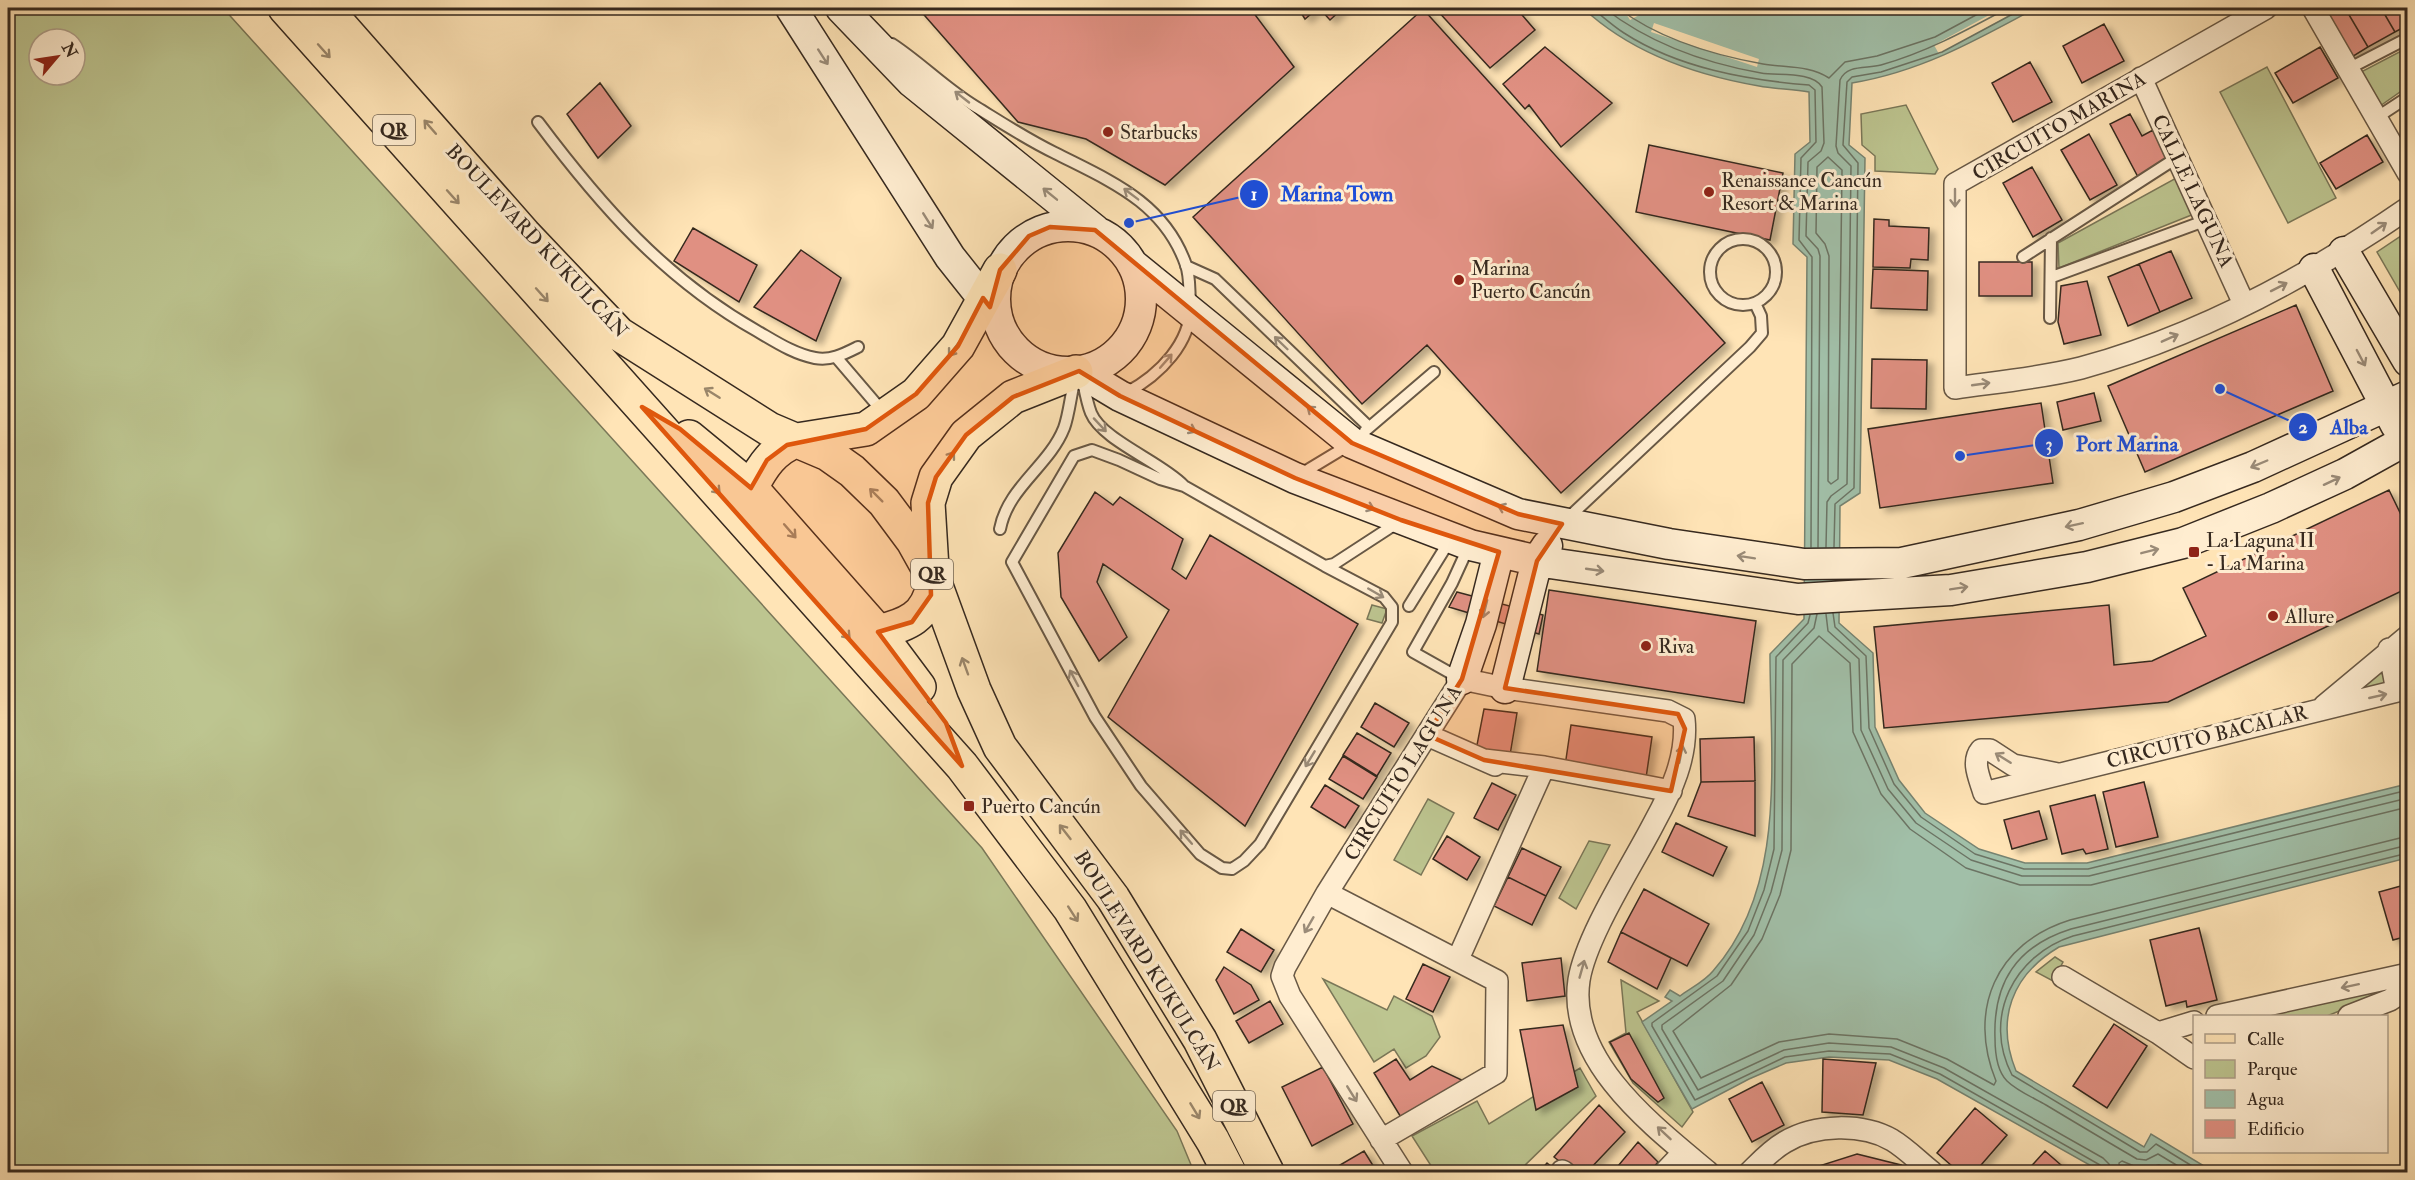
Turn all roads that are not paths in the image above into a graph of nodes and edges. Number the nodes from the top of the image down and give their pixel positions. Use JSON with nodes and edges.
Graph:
{"nodes":[{"id":1,"x":285,"y":8,"type":"edge"},
{"id":2,"x":325,"y":8,"type":"edge"},
{"id":3,"x":791,"y":8,"type":"edge"},
{"id":4,"x":2266,"y":8,"type":"edge"},
{"id":5,"x":2313,"y":8,"type":"edge"},
{"id":6,"x":841,"y":9,"type":"edge"},
{"id":7,"x":2408,"y":38,"type":"edge"},
{"id":8,"x":2348,"y":69,"type":"junction"},
{"id":9,"x":2141,"y":78,"type":"junction"},
{"id":10,"x":2408,"y":97,"type":"edge"},
{"id":11,"x":2376,"y":118,"type":"junction"},
{"id":12,"x":538,"y":122,"type":"dead end"},
{"id":13,"x":2178,"y":157,"type":"junction"},
{"id":14,"x":2408,"y":173,"type":"edge"},
{"id":15,"x":2408,"y":208,"type":"edge"},
{"id":16,"x":2208,"y":220,"type":"junction"},
{"id":17,"x":1095,"y":231,"type":"junction"},
{"id":18,"x":2051,"y":238,"type":"junction"},
{"id":19,"x":2344,"y":252,"type":"junction"},
{"id":20,"x":2024,"y":257,"type":"dead end"},
{"id":21,"x":1132,"y":264,"type":"junction"},
{"id":22,"x":1186,"y":266,"type":"junction"},
{"id":23,"x":2314,"y":269,"type":"junction"},
{"id":24,"x":1000,"y":270,"type":"joint"},
{"id":25,"x":2052,"y":277,"type":"junction"},
{"id":26,"x":2373,"y":302,"type":"junction"},
{"id":27,"x":1755,"y":303,"type":"junction"},
{"id":28,"x":2244,"y":304,"type":"junction"},
{"id":29,"x":989,"y":307,"type":"junction"},
{"id":30,"x":1191,"y":312,"type":"junction"},
{"id":31,"x":2050,"y":318,"type":"dead end"},
{"id":32,"x":2341,"y":320,"type":"junction"},
{"id":33,"x":858,"y":347,"type":"dead end"},
{"id":34,"x":836,"y":357,"type":"junction"},
{"id":35,"x":2408,"y":361,"type":"edge"},
{"id":36,"x":1078,"y":372,"type":"junction"},
{"id":37,"x":1434,"y":372,"type":"dead end"},
{"id":38,"x":1120,"y":396,"type":"junction"},
{"id":39,"x":2397,"y":402,"type":"edge"},
{"id":40,"x":642,"y":408,"type":"junction"},
{"id":41,"x":887,"y":416,"type":"junction"},
{"id":42,"x":1360,"y":435,"type":"junction"},
{"id":43,"x":797,"y":440,"type":"junction"},
{"id":44,"x":2406,"y":442,"type":"edge"},
{"id":45,"x":1295,"y":478,"type":"junction"},
{"id":46,"x":1184,"y":486,"type":"junction"},
{"id":47,"x":751,"y":488,"type":"junction"},
{"id":48,"x":1401,"y":520,"type":"junction"},
{"id":49,"x":1562,"y":524,"type":"junction"},
{"id":50,"x":1000,"y":529,"type":"dead end"},
{"id":51,"x":1460,"y":542,"type":"junction"},
{"id":52,"x":1499,"y":552,"type":"junction"},
{"id":53,"x":1537,"y":561,"type":"junction"},
{"id":54,"x":1325,"y":566,"type":"junction"},
{"id":55,"x":932,"y":574,"type":"junction"},
{"id":56,"x":1409,"y":606,"type":"dead end"},
{"id":57,"x":878,"y":632,"type":"junction"},
{"id":58,"x":2408,"y":636,"type":"edge"},
{"id":59,"x":2389,"y":650,"type":"junction"},
{"id":60,"x":1462,"y":679,"type":"junction"},
{"id":61,"x":1505,"y":688,"type":"junction"},
{"id":62,"x":2321,"y":708,"type":"junction"},
{"id":63,"x":1427,"y":735,"type":"junction"},
{"id":64,"x":962,"y":766,"type":"junction"},
{"id":65,"x":2058,"y":774,"type":"junction"},
{"id":66,"x":1540,"y":776,"type":"junction"},
{"id":67,"x":1671,"y":791,"type":"junction"},
{"id":68,"x":1327,"y":893,"type":"junction"},
{"id":69,"x":1458,"y":959,"type":"junction"},
{"id":70,"x":2408,"y":974,"type":"edge"},
{"id":71,"x":2063,"y":977,"type":"dead end"},
{"id":72,"x":2408,"y":988,"type":"edge"},
{"id":73,"x":2245,"y":1013,"type":"edge"},
{"id":74,"x":2354,"y":1015,"type":"edge"},
{"id":75,"x":2193,"y":1022,"type":"edge"},
{"id":76,"x":2158,"y":1033,"type":"junction"},
{"id":77,"x":2193,"y":1058,"type":"edge"},
{"id":78,"x":1381,"y":1140,"type":"junction"},
{"id":79,"x":1684,"y":1152,"type":"junction"},
{"id":80,"x":1228,"y":1173,"type":"edge"},
{"id":81,"x":1267,"y":1173,"type":"edge"},
{"id":82,"x":1402,"y":1173,"type":"edge"},
{"id":83,"x":1665,"y":1173,"type":"edge"},
{"id":84,"x":1708,"y":1173,"type":"edge"},
{"id":85,"x":1750,"y":1173,"type":"edge"},
{"id":86,"x":1932,"y":1173,"type":"edge"}],
"edges":[{"from":1,"to":40,"type":"main road","name":"BOULEVARD KUKULCÁN","number":"QR","one_way":true},
{"from":43,"to":2,"type":"main road","name":"BOULEVARD KUKULCÁN","number":"QR","one_way":true},
{"from":3,"to":29,"type":"street","one_way":true},
{"from":4,"to":9,"type":"street","name":"CIRCUITO MARINA"},
{"from":5,"to":8,"type":"street"},
{"from":17,"to":6,"type":"street","one_way":true},
{"from":22,"to":6,"type":"lane","one_way":true},
{"from":7,"to":8,"type":"lane"},
{"from":8,"to":11,"type":"street"},
{"from":9,"to":13,"type":"street","name":"CALLE LAGUNA"},
{"from":9,"to":28,"type":"street","name":"CIRCUITO MARINA","one_way":true},
{"from":10,"to":11,"type":"lane"},
{"from":11,"to":14,"type":"street"},
{"from":12,"to":34,"type":"lane"},
{"from":13,"to":16,"type":"street","name":"CALLE LAGUNA"},
{"from":13,"to":18,"type":"lane"},
{"from":19,"to":15,"type":"street","name":"CIRCUITO MARINA","one_way":true},
{"from":16,"to":25,"type":"lane"},
{"from":16,"to":28,"type":"street","name":"CALLE LAGUNA"},
{"from":17,"to":21,"type":"street"},
{"from":17,"to":24,"type":"street"},
{"from":18,"to":20,"type":"lane"},
{"from":18,"to":25,"type":"lane"},
{"from":19,"to":23,"type":"street","name":"CIRCUITO MARINA"},
{"from":19,"to":26,"type":"street"},
{"from":21,"to":30,"type":"street"},
{"from":21,"to":36,"type":"street"},
{"from":22,"to":30,"type":"lane"},
{"from":42,"to":22,"type":"lane","one_way":true},
{"from":28,"to":23,"type":"street","name":"CIRCUITO MARINA","one_way":true},
{"from":23,"to":32,"type":"street"},
{"from":24,"to":29,"type":"main road"},
{"from":25,"to":31,"type":"lane"},
{"from":26,"to":32,"type":"street"},
{"from":26,"to":35,"type":"street"},
{"from":27,"to":27,"type":"lane"},
{"from":27,"to":49,"type":"lane"},
{"from":29,"to":36,"type":"street"},
{"from":29,"to":41,"type":"main road","one_way":true},
{"from":38,"to":30,"type":"lane","one_way":true},
{"from":42,"to":30,"type":"street","one_way":true},
{"from":32,"to":39,"type":"street","one_way":true},
{"from":33,"to":34,"type":"lane"},
{"from":34,"to":41,"type":"lane"},
{"from":36,"to":38,"type":"street"},
{"from":36,"to":46,"type":"lane","one_way":true},
{"from":36,"to":50,"type":"lane"},
{"from":55,"to":36,"type":"main road","one_way":true},
{"from":37,"to":42,"type":"lane"},
{"from":38,"to":45,"type":"street","one_way":true},
{"from":39,"to":44,"type":"street"},
{"from":39,"to":49,"type":"street","one_way":true},
{"from":40,"to":47,"type":"main road"},
{"from":40,"to":64,"type":"main road","name":"BOULEVARD KUKULCÁN","number":"QR","one_way":true},
{"from":41,"to":43,"type":"main road"},
{"from":42,"to":45,"type":"lane"},
{"from":49,"to":42,"type":"street","one_way":true},
{"from":43,"to":47,"type":"main road"},
{"from":55,"to":43,"type":"main road","name":"BOULEVARD KUKULCÁN","number":"QR","one_way":true},
{"from":53,"to":44,"type":"street","one_way":true},
{"from":45,"to":48,"type":"street","one_way":true},
{"from":46,"to":54,"type":"lane"},
{"from":54,"to":46,"type":"lane","one_way":true},
{"from":47,"to":57,"type":"main road","one_way":true},
{"from":48,"to":51,"type":"street"},
{"from":48,"to":54,"type":"lane"},
{"from":49,"to":53,"type":"street"},
{"from":51,"to":52,"type":"street"},
{"from":51,"to":56,"type":"lane"},
{"from":51,"to":60,"type":"lane"},
{"from":52,"to":53,"type":"street"},
{"from":52,"to":60,"type":"street","one_way":true},
{"from":53,"to":61,"type":"street"},
{"from":55,"to":57,"type":"main road"},
{"from":81,"to":55,"type":"main road","name":"BOULEVARD KUKULCÁN","number":"QR","one_way":true},
{"from":57,"to":64,"type":"main road"},
{"from":58,"to":59,"type":"street","name":"CIRCUITO BACALAR"},
{"from":59,"to":62,"type":"street","name":"CIRCUITO BACALAR"},
{"from":62,"to":59,"type":"street","one_way":true},
{"from":60,"to":61,"type":"street","name":"CIRCUITO LAGUNA"},
{"from":60,"to":63,"type":"street","name":"CIRCUITO LAGUNA"},
{"from":67,"to":61,"type":"street","name":"CIRCUITO LAGUNA","one_way":true},
{"from":62,"to":65,"type":"street","name":"CIRCUITO BACALAR"},
{"from":63,"to":66,"type":"street"},
{"from":63,"to":68,"type":"street","name":"CIRCUITO LAGUNA"},
{"from":64,"to":80,"type":"main road","name":"BOULEVARD KUKULCÁN","number":"QR","one_way":true},
{"from":65,"to":65,"type":"street","name":"CIRCUITO BACALAR","one_way":true},
{"from":66,"to":67,"type":"street"},
{"from":66,"to":69,"type":"street"},
{"from":79,"to":67,"type":"street","name":"CIRCUITO LAGUNA","one_way":true},
{"from":68,"to":69,"type":"street"},
{"from":68,"to":78,"type":"street","name":"CIRCUITO LAGUNA","one_way":true},
{"from":69,"to":78,"type":"street"},
{"from":70,"to":73,"type":"street","one_way":true},
{"from":71,"to":76,"type":"street"},
{"from":72,"to":74,"type":"street"},
{"from":75,"to":76,"type":"street"},
{"from":76,"to":77,"type":"street"},
{"from":78,"to":82,"type":"street","name":"CIRCUITO LAGUNA"},
{"from":79,"to":83,"type":"street"},
{"from":79,"to":84,"type":"street","name":"CIRCUITO LAGUNA"},
{"from":85,"to":86,"type":"street"}]}
